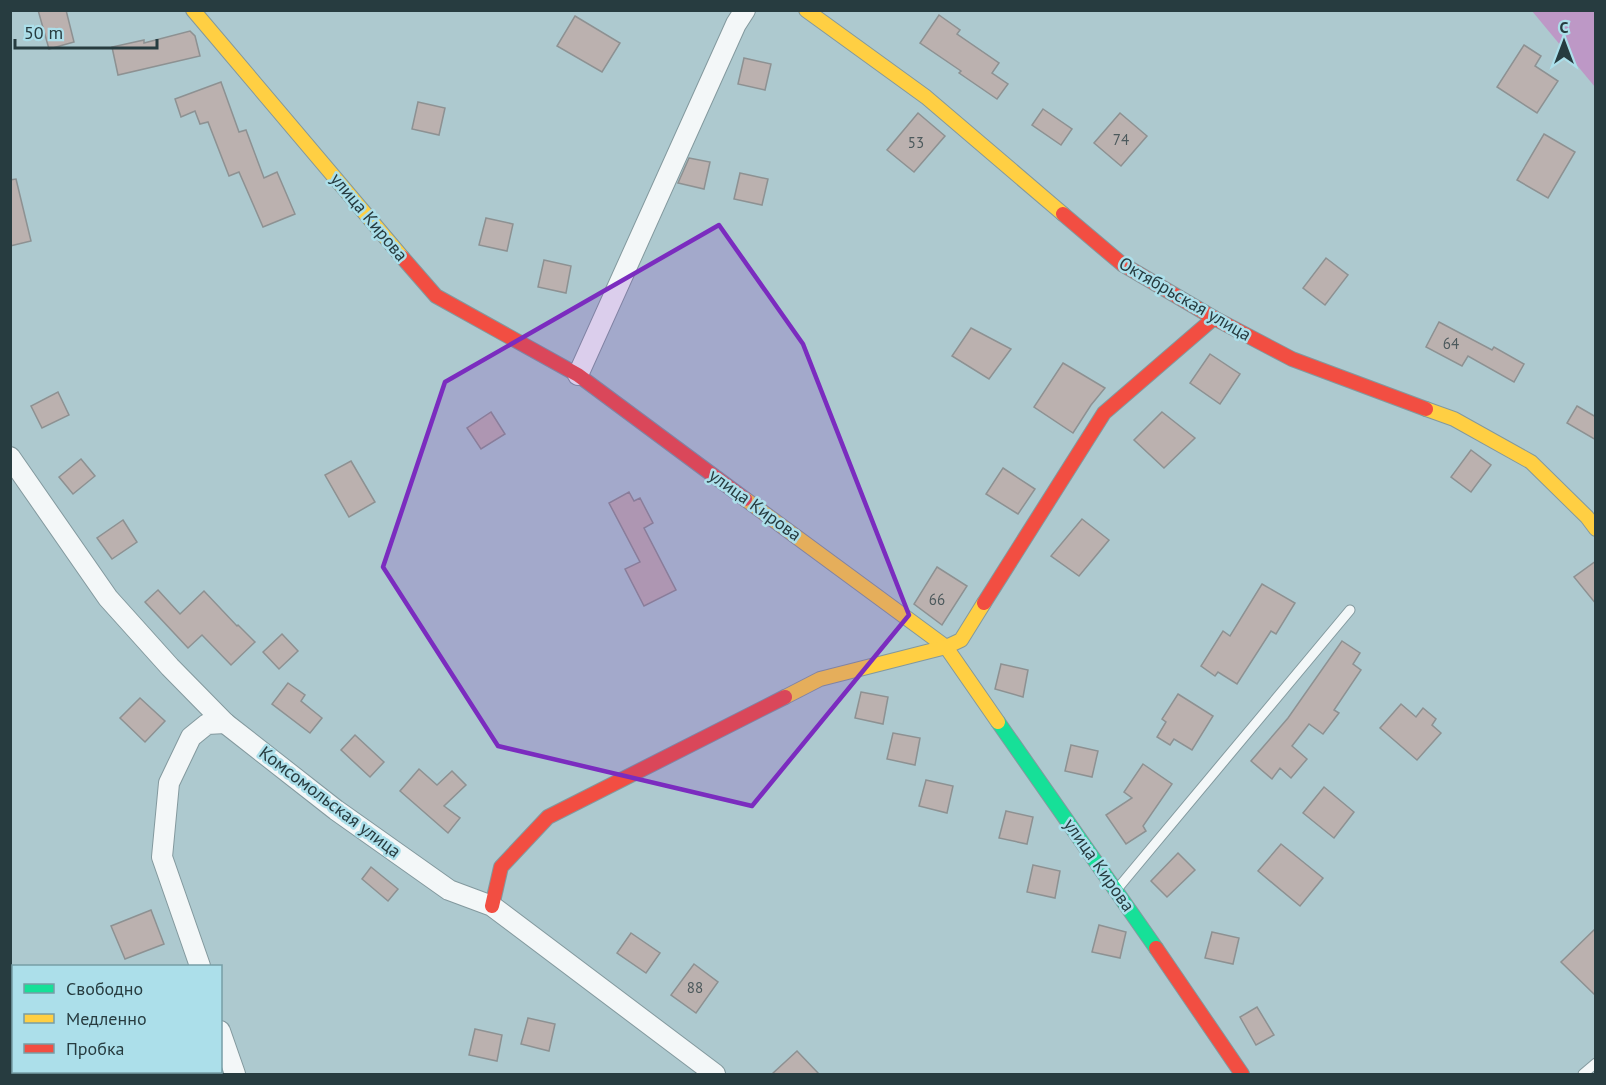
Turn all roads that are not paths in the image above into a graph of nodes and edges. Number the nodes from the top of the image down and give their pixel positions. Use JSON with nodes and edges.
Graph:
{"nodes":[{"id":1,"x":192,"y":10,"type":"edge"},
{"id":2,"x":745,"y":10,"type":"edge"},
{"id":3,"x":806,"y":10,"type":"edge"},
{"id":4,"x":1214,"y":318,"type":"junction"},
{"id":5,"x":578,"y":375,"type":"junction"},
{"id":6,"x":10,"y":457,"type":"edge"},
{"id":7,"x":1596,"y":529,"type":"edge"},
{"id":8,"x":1350,"y":610,"type":"dead end"},
{"id":9,"x":946,"y":646,"type":"junction"},
{"id":10,"x":225,"y":723,"type":"junction"},
{"id":11,"x":1116,"y":890,"type":"junction"},
{"id":12,"x":492,"y":906,"type":"junction"},
{"id":13,"x":200,"y":965,"type":"edge"},
{"id":14,"x":222,"y":1037,"type":"edge"},
{"id":15,"x":1596,"y":1063,"type":"edge"},
{"id":16,"x":234,"y":1074,"type":"edge"},
{"id":17,"x":715,"y":1074,"type":"edge"},
{"id":18,"x":1242,"y":1074,"type":"edge"},
{"id":19,"x":1583,"y":1074,"type":"edge"}],
"edges":[{"from":1,"to":5,"type":"street","name":"улица Кирова"},
{"from":2,"to":5,"type":"street"},
{"from":3,"to":4,"type":"street","name":"Октябрьская улица"},
{"from":4,"to":7,"type":"street","name":"Октябрьская улица"},
{"from":4,"to":9,"type":"street"},
{"from":5,"to":9,"type":"street","name":"улица Кирова"},
{"from":6,"to":10,"type":"street","name":"Комсомольская улица"},
{"from":8,"to":11,"type":"lane"},
{"from":9,"to":11,"type":"street","name":"улица Кирова"},
{"from":9,"to":12,"type":"street"},
{"from":10,"to":12,"type":"street","name":"Комсомольская улица"},
{"from":10,"to":13,"type":"street"},
{"from":11,"to":18,"type":"street","name":"улица Кирова"},
{"from":12,"to":17,"type":"street","name":"Комсомольская улица"},
{"from":14,"to":16,"type":"street"},
{"from":15,"to":19,"type":"lane"}]}
